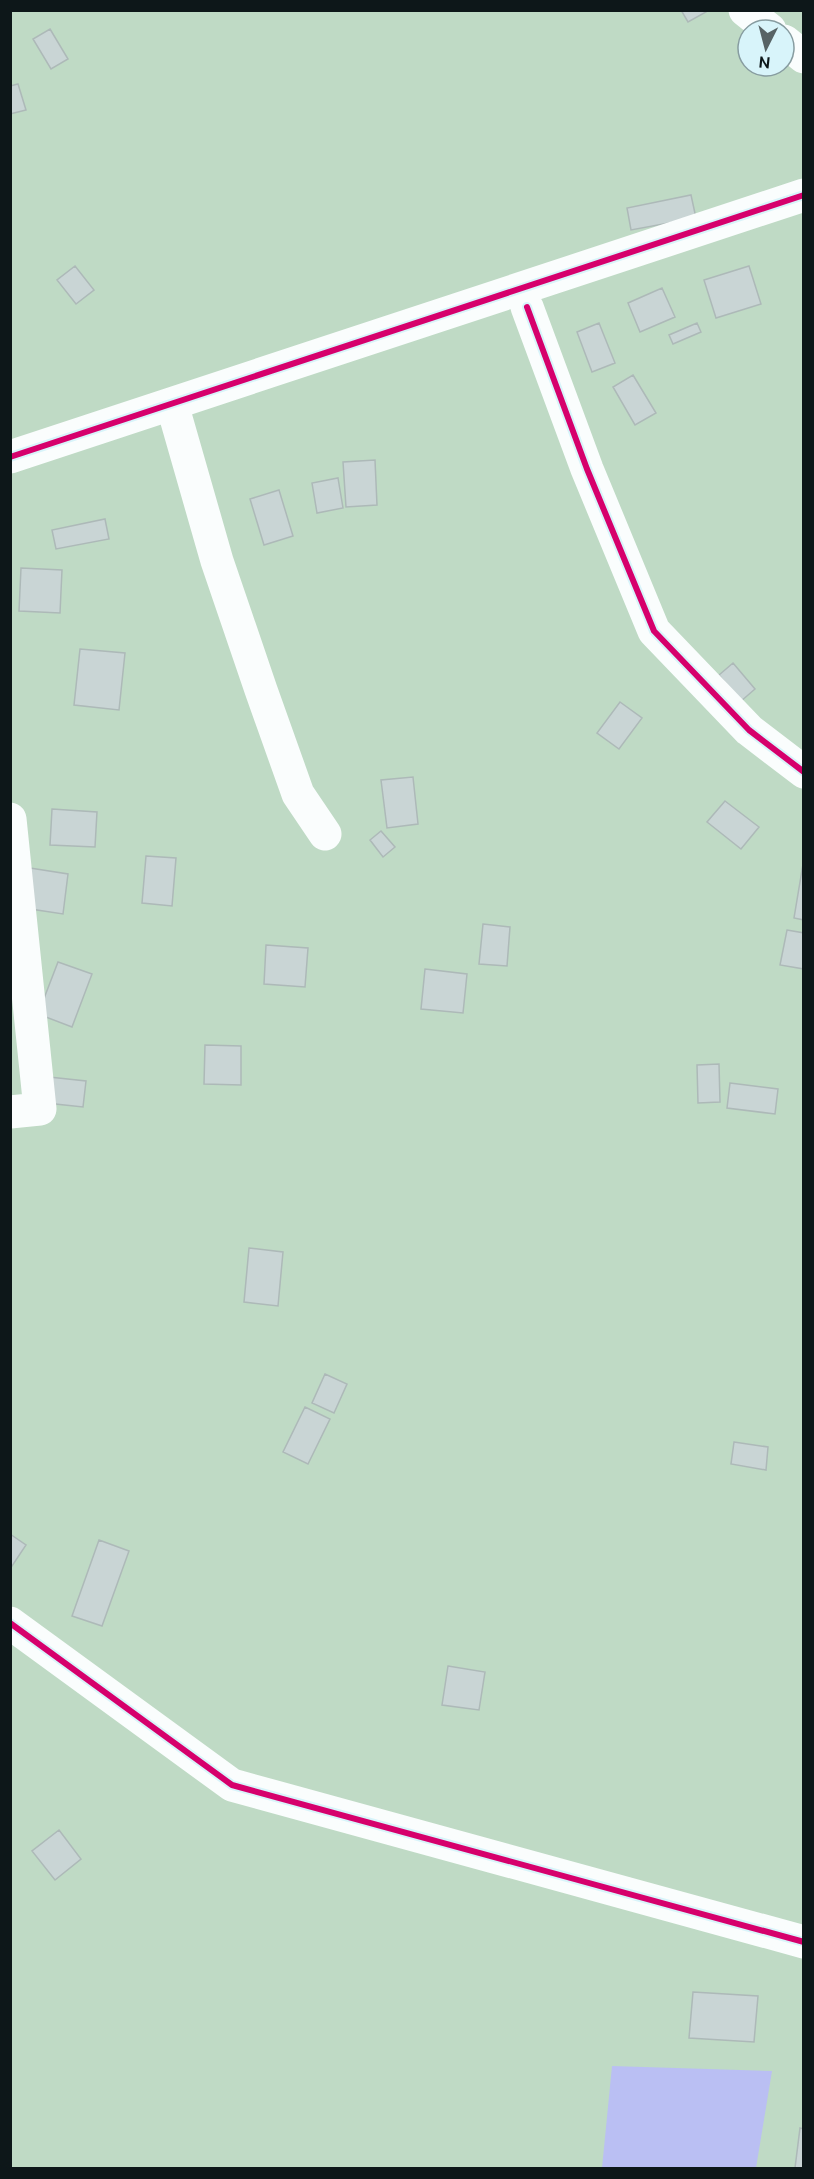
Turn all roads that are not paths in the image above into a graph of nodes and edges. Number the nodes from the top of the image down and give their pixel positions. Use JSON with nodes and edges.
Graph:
{"nodes":[{"id":1,"x":804,"y":195,"type":"edge"},
{"id":2,"x":527,"y":307,"type":"dead end"},
{"id":3,"x":172,"y":404,"type":"junction"},
{"id":4,"x":10,"y":457,"type":"edge"},
{"id":5,"x":804,"y":772,"type":"edge"},
{"id":6,"x":10,"y":819,"type":"edge"},
{"id":7,"x":325,"y":834,"type":"dead end"},
{"id":8,"x":10,"y":1112,"type":"edge"},
{"id":9,"x":10,"y":1623,"type":"edge"},
{"id":10,"x":804,"y":1942,"type":"edge"}],
"edges":[{"from":1,"to":3,"type":"street"},
{"from":2,"to":5,"type":"street"},
{"from":3,"to":4,"type":"street"},
{"from":3,"to":7,"type":"street"},
{"from":6,"to":8,"type":"street"},
{"from":9,"to":10,"type":"street"}]}
